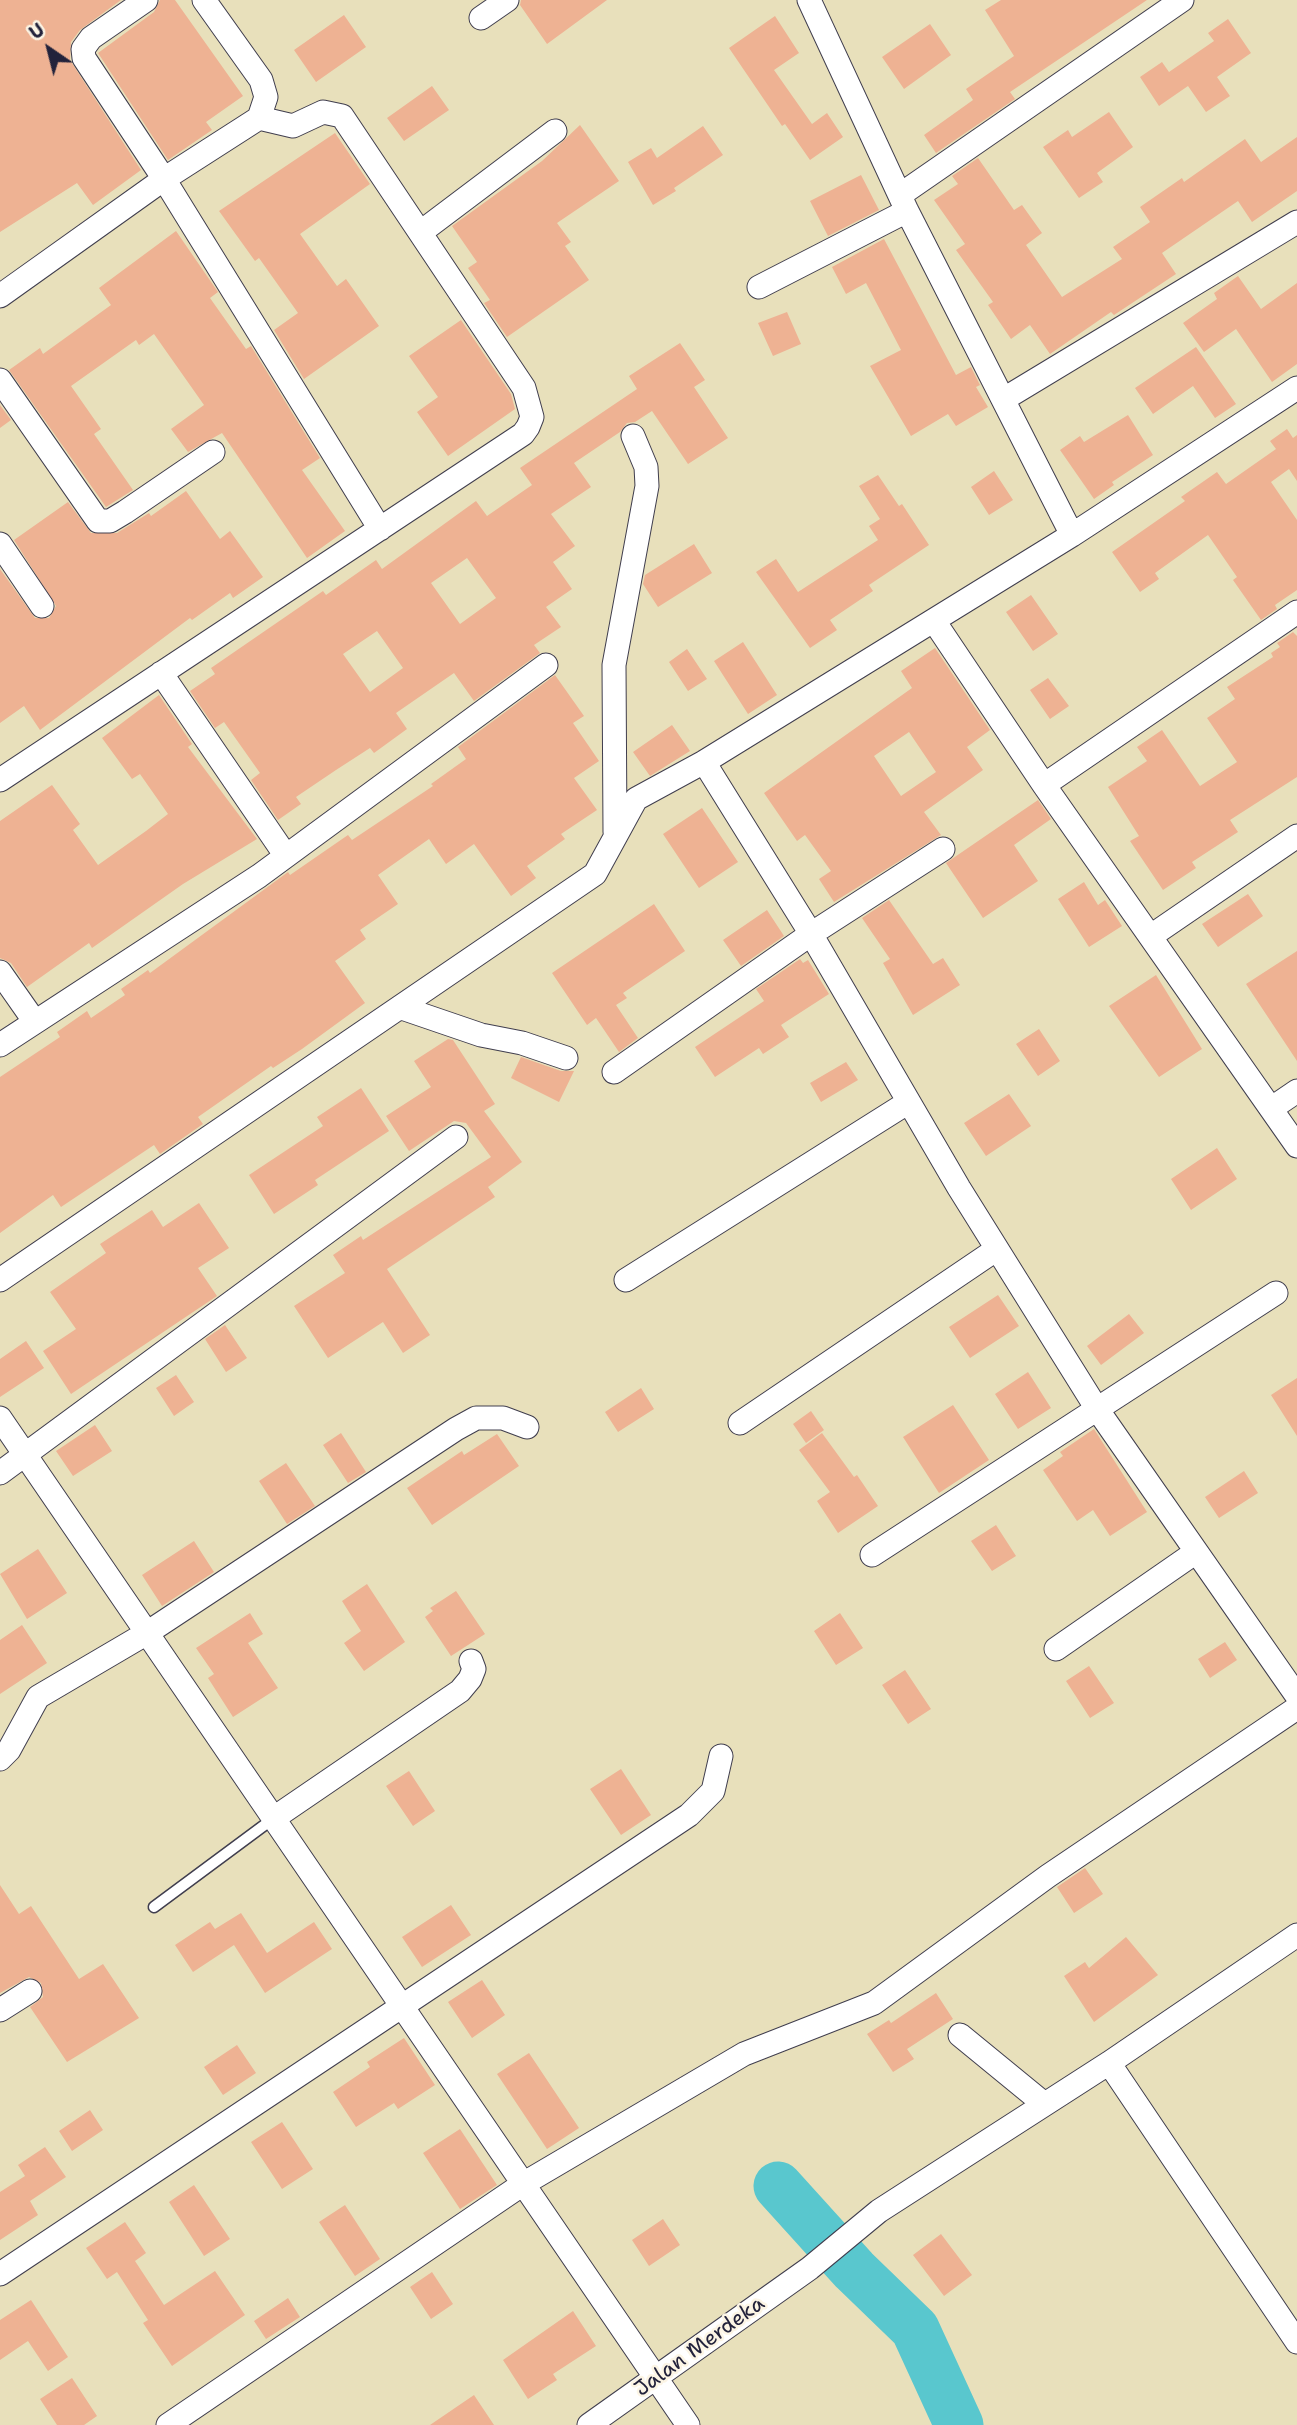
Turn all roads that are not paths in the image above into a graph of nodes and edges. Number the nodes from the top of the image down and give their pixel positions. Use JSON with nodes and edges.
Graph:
{"nodes":[{"id":1,"x":146,"y":0,"type":"edge"},
{"id":2,"x":204,"y":0,"type":"edge"},
{"id":3,"x":507,"y":0,"type":"edge"},
{"id":4,"x":809,"y":0,"type":"edge"},
{"id":5,"x":1182,"y":0,"type":"edge"},
{"id":6,"x":481,"y":18,"type":"dead end"},
{"id":7,"x":259,"y":118,"type":"junction"},
{"id":8,"x":555,"y":131,"type":"dead end"},
{"id":9,"x":164,"y":180,"type":"junction"},
{"id":10,"x":904,"y":203,"type":"junction"},
{"id":11,"x":1297,"y":222,"type":"edge"},
{"id":12,"x":421,"y":232,"type":"junction"},
{"id":13,"x":759,"y":287,"type":"dead end"},
{"id":14,"x":0,"y":296,"type":"edge"},
{"id":15,"x":0,"y":380,"type":"edge"},
{"id":16,"x":1297,"y":387,"type":"edge"},
{"id":17,"x":1004,"y":399,"type":"junction"},
{"id":18,"x":633,"y":436,"type":"dead end"},
{"id":19,"x":213,"y":452,"type":"dead end"},
{"id":20,"x":380,"y":529,"type":"junction"},
{"id":21,"x":1072,"y":535,"type":"junction"},
{"id":22,"x":0,"y":544,"type":"edge"},
{"id":23,"x":42,"y":606,"type":"dead end"},
{"id":24,"x":1297,"y":612,"type":"edge"},
{"id":25,"x":934,"y":621,"type":"junction"},
{"id":26,"x":546,"y":665,"type":"dead end"},
{"id":27,"x":161,"y":673,"type":"junction"},
{"id":28,"x":704,"y":762,"type":"junction"},
{"id":29,"x":0,"y":779,"type":"edge"},
{"id":30,"x":1044,"y":785,"type":"junction"},
{"id":31,"x":615,"y":835,"type":"junction"},
{"id":32,"x":1297,"y":836,"type":"edge"},
{"id":33,"x":943,"y":849,"type":"dead end"},
{"id":34,"x":286,"y":856,"type":"junction"},
{"id":35,"x":811,"y":934,"type":"junction"},
{"id":36,"x":1151,"y":936,"type":"junction"},
{"id":37,"x":0,"y":972,"type":"edge"},
{"id":38,"x":402,"y":1008,"type":"junction"},
{"id":39,"x":35,"y":1022,"type":"junction"},
{"id":40,"x":0,"y":1045,"type":"edge"},
{"id":41,"x":566,"y":1058,"type":"dead end"},
{"id":42,"x":614,"y":1072,"type":"dead end"},
{"id":43,"x":1297,"y":1091,"type":"edge"},
{"id":44,"x":907,"y":1103,"type":"junction"},
{"id":45,"x":1272,"y":1108,"type":"junction"},
{"id":46,"x":456,"y":1138,"type":"dead end"},
{"id":47,"x":1297,"y":1146,"type":"edge"},
{"id":48,"x":997,"y":1249,"type":"junction"},
{"id":49,"x":0,"y":1280,"type":"edge"},
{"id":50,"x":626,"y":1280,"type":"dead end"},
{"id":51,"x":1276,"y":1293,"type":"dead end"},
{"id":52,"x":1097,"y":1409,"type":"junction"},
{"id":53,"x":0,"y":1418,"type":"edge"},
{"id":54,"x":740,"y":1423,"type":"dead end"},
{"id":55,"x":527,"y":1427,"type":"dead end"},
{"id":56,"x":26,"y":1454,"type":"junction"},
{"id":57,"x":0,"y":1473,"type":"edge"},
{"id":58,"x":1196,"y":1552,"type":"junction"},
{"id":59,"x":872,"y":1555,"type":"dead end"},
{"id":60,"x":147,"y":1633,"type":"junction"},
{"id":61,"x":1056,"y":1649,"type":"dead end"},
{"id":62,"x":471,"y":1661,"type":"dead end"},
{"id":63,"x":1297,"y":1696,"type":"edge"},
{"id":64,"x":1297,"y":1708,"type":"edge"},
{"id":65,"x":721,"y":1756,"type":"dead end"},
{"id":66,"x":0,"y":1759,"type":"edge"},
{"id":67,"x":274,"y":1818,"type":"junction"},
{"id":68,"x":153,"y":1907,"type":"dead end"},
{"id":69,"x":1297,"y":1934,"type":"edge"},
{"id":70,"x":30,"y":1991,"type":"dead end"},
{"id":71,"x":402,"y":2007,"type":"junction"},
{"id":72,"x":0,"y":2010,"type":"edge"},
{"id":73,"x":960,"y":2035,"type":"dead end"},
{"id":74,"x":1109,"y":2063,"type":"junction"},
{"id":75,"x":1043,"y":2103,"type":"junction"},
{"id":76,"x":523,"y":2184,"type":"junction"},
{"id":77,"x":0,"y":2274,"type":"edge"},
{"id":78,"x":1297,"y":2342,"type":"edge"},
{"id":79,"x":656,"y":2379,"type":"junction"},
{"id":80,"x":168,"y":2425,"type":"edge"},
{"id":81,"x":589,"y":2425,"type":"edge"},
{"id":82,"x":688,"y":2425,"type":"edge"}],
"edges":[{"from":1,"to":9,"type":"street"},
{"from":2,"to":7,"type":"street"},
{"from":3,"to":6,"type":"street"},
{"from":4,"to":10,"type":"street"},
{"from":5,"to":10,"type":"street"},
{"from":7,"to":9,"type":"street"},
{"from":7,"to":12,"type":"street"},
{"from":8,"to":12,"type":"street"},
{"from":9,"to":14,"type":"street"},
{"from":9,"to":20,"type":"street"},
{"from":10,"to":13,"type":"street"},
{"from":10,"to":17,"type":"street"},
{"from":11,"to":17,"type":"street"},
{"from":12,"to":20,"type":"street"},
{"from":15,"to":19,"type":"street"},
{"from":16,"to":21,"type":"street"},
{"from":17,"to":21,"type":"street"},
{"from":18,"to":31,"type":"street"},
{"from":20,"to":27,"type":"street"},
{"from":21,"to":25,"type":"street"},
{"from":22,"to":23,"type":"street"},
{"from":24,"to":30,"type":"street"},
{"from":25,"to":28,"type":"street"},
{"from":25,"to":30,"type":"street"},
{"from":26,"to":34,"type":"street"},
{"from":27,"to":29,"type":"street"},
{"from":27,"to":34,"type":"street"},
{"from":28,"to":31,"type":"street"},
{"from":28,"to":35,"type":"street"},
{"from":30,"to":36,"type":"street"},
{"from":31,"to":38,"type":"street"},
{"from":32,"to":36,"type":"street"},
{"from":33,"to":35,"type":"street"},
{"from":34,"to":39,"type":"street"},
{"from":35,"to":42,"type":"street"},
{"from":35,"to":44,"type":"street"},
{"from":36,"to":45,"type":"street"},
{"from":37,"to":39,"type":"street"},
{"from":38,"to":41,"type":"street"},
{"from":38,"to":49,"type":"street"},
{"from":39,"to":40,"type":"street"},
{"from":43,"to":45,"type":"street"},
{"from":44,"to":48,"type":"street"},
{"from":44,"to":50,"type":"street"},
{"from":45,"to":47,"type":"street"},
{"from":46,"to":56,"type":"street"},
{"from":48,"to":52,"type":"street"},
{"from":48,"to":54,"type":"street"},
{"from":51,"to":52,"type":"street"},
{"from":52,"to":58,"type":"street"},
{"from":52,"to":59,"type":"street"},
{"from":53,"to":56,"type":"street"},
{"from":55,"to":60,"type":"street"},
{"from":56,"to":57,"type":"street"},
{"from":56,"to":60,"type":"street"},
{"from":58,"to":61,"type":"street"},
{"from":58,"to":63,"type":"street"},
{"from":60,"to":66,"type":"street"},
{"from":60,"to":67,"type":"street"},
{"from":62,"to":67,"type":"street"},
{"from":64,"to":76,"type":"street"},
{"from":65,"to":71,"type":"street"},
{"from":67,"to":68,"type":"lane"},
{"from":67,"to":71,"type":"street"},
{"from":69,"to":74,"type":"street","name":"Jalan Merdeka"},
{"from":70,"to":72,"type":"street"},
{"from":71,"to":76,"type":"street"},
{"from":71,"to":77,"type":"street"},
{"from":73,"to":75,"type":"street"},
{"from":74,"to":75,"type":"street","name":"Jalan Merdeka"},
{"from":74,"to":78,"type":"street"},
{"from":75,"to":79,"type":"street","name":"Jalan Merdeka"},
{"from":76,"to":79,"type":"street"},
{"from":76,"to":80,"type":"street"},
{"from":79,"to":81,"type":"street","name":"Jalan Merdeka"},
{"from":79,"to":82,"type":"street"}]}
